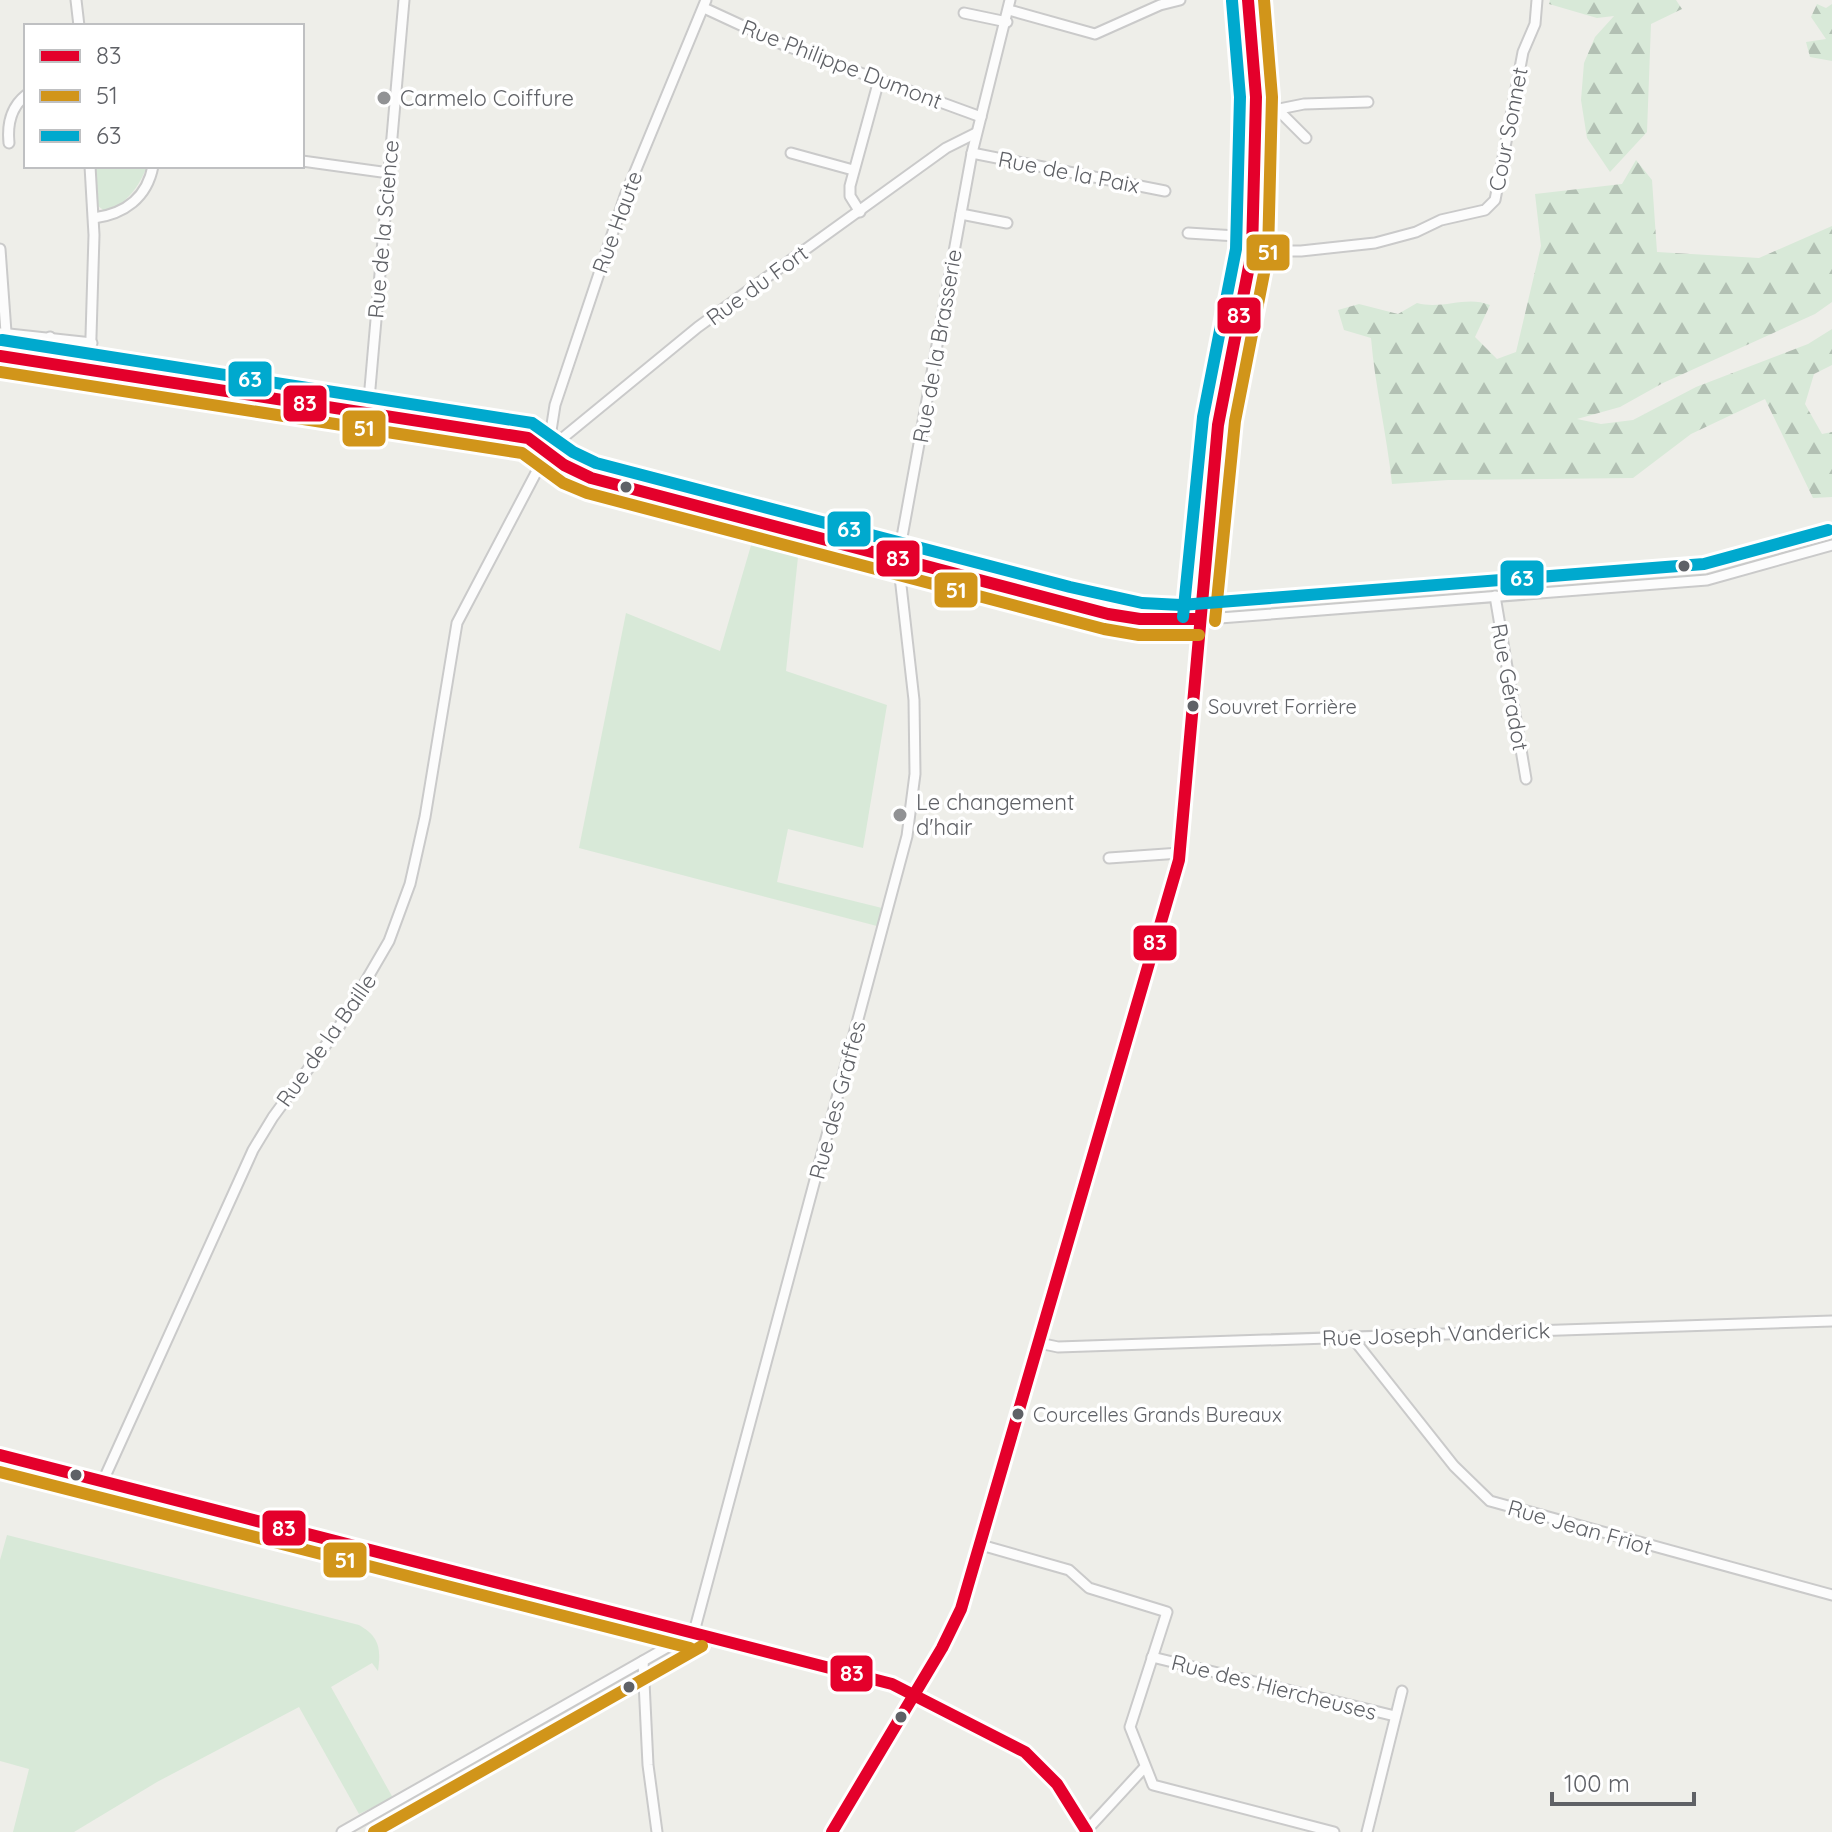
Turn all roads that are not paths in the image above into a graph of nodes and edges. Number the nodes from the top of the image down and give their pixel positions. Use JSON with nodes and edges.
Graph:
{"nodes":[{"id":1,"x":76,"y":0,"type":"edge"},
{"id":2,"x":404,"y":0,"type":"edge"},
{"id":3,"x":1180,"y":0,"type":"edge"},
{"id":4,"x":1246,"y":0,"type":"edge"},
{"id":5,"x":1537,"y":0,"type":"edge"},
{"id":6,"x":705,"y":4,"type":"edge"},
{"id":7,"x":1010,"y":5,"type":"edge"},
{"id":8,"x":964,"y":13,"type":"dead end"},
{"id":9,"x":1007,"y":22,"type":"junction"},
{"id":10,"x":79,"y":24,"type":"edge"},
{"id":11,"x":879,"y":80,"type":"junction"},
{"id":12,"x":24,"y":97,"type":"edge"},
{"id":13,"x":1368,"y":102,"type":"dead end"},
{"id":14,"x":1280,"y":112,"type":"junction"},
{"id":15,"x":1254,"y":114,"type":"junction"},
{"id":16,"x":981,"y":117,"type":"junction"},
{"id":17,"x":976,"y":133,"type":"junction"},
{"id":18,"x":1306,"y":138,"type":"dead end"},
{"id":19,"x":9,"y":143,"type":"dead end"},
{"id":20,"x":791,"y":153,"type":"dead end"},
{"id":21,"x":972,"y":153,"type":"junction"},
{"id":22,"x":304,"y":161,"type":"edge"},
{"id":23,"x":90,"y":168,"type":"edge"},
{"id":24,"x":152,"y":168,"type":"edge"},
{"id":25,"x":853,"y":170,"type":"junction"},
{"id":26,"x":389,"y":173,"type":"junction"},
{"id":27,"x":1165,"y":191,"type":"dead end"},
{"id":28,"x":860,"y":212,"type":"junction"},
{"id":29,"x":961,"y":214,"type":"junction"},
{"id":30,"x":94,"y":218,"type":"junction"},
{"id":31,"x":1007,"y":223,"type":"dead end"},
{"id":32,"x":1188,"y":233,"type":"dead end"},
{"id":33,"x":1253,"y":244,"type":"junction"},
{"id":34,"x":0,"y":249,"type":"edge"},
{"id":35,"x":3,"y":332,"type":"edge"},
{"id":36,"x":50,"y":337,"type":"junction"},
{"id":37,"x":92,"y":343,"type":"junction"},
{"id":38,"x":0,"y":356,"type":"edge"},
{"id":39,"x":46,"y":363,"type":"junction"},
{"id":40,"x":90,"y":370,"type":"junction"},
{"id":41,"x":368,"y":411,"type":"junction"},
{"id":42,"x":548,"y":450,"type":"junction"},
{"id":43,"x":1832,"y":545,"type":"edge"},
{"id":44,"x":898,"y":559,"type":"junction"},
{"id":45,"x":1495,"y":596,"type":"junction"},
{"id":46,"x":1199,"y":619,"type":"junction"},
{"id":47,"x":1526,"y":779,"type":"dead end"},
{"id":48,"x":1180,"y":853,"type":"junction"},
{"id":49,"x":1109,"y":858,"type":"dead end"},
{"id":50,"x":1832,"y":1321,"type":"edge"},
{"id":51,"x":1351,"y":1336,"type":"junction"},
{"id":52,"x":1039,"y":1343,"type":"junction"},
{"id":53,"x":0,"y":1455,"type":"edge"},
{"id":54,"x":103,"y":1481,"type":"junction"},
{"id":55,"x":981,"y":1545,"type":"junction"},
{"id":56,"x":1832,"y":1595,"type":"edge"},
{"id":57,"x":694,"y":1632,"type":"junction"},
{"id":58,"x":1152,"y":1657,"type":"junction"},
{"id":59,"x":643,"y":1661,"type":"junction"},
{"id":60,"x":1402,"y":1691,"type":"dead end"},
{"id":61,"x":914,"y":1695,"type":"junction"},
{"id":62,"x":1395,"y":1716,"type":"junction"},
{"id":63,"x":1144,"y":1768,"type":"junction"},
{"id":64,"x":1086,"y":1831,"type":"edge"},
{"id":65,"x":342,"y":1832,"type":"edge"},
{"id":66,"x":657,"y":1832,"type":"edge"},
{"id":67,"x":832,"y":1832,"type":"edge"},
{"id":68,"x":1334,"y":1832,"type":"edge"},
{"id":69,"x":1367,"y":1832,"type":"edge"}],
"edges":[{"from":1,"to":10,"type":"street"},
{"from":2,"to":26,"type":"street","name":"Rue de la Science"},
{"from":3,"to":7,"type":"street"},
{"from":4,"to":15,"type":"main road"},
{"from":5,"to":33,"type":"street","name":"Cour Sonnet"},
{"from":6,"to":11,"type":"street","name":"Rue Philippe Dumont"},
{"from":6,"to":42,"type":"street","name":"Rue Haute"},
{"from":7,"to":9,"type":"street","name":"Rue de la Brasserie"},
{"from":8,"to":9,"type":"street"},
{"from":9,"to":16,"type":"street","name":"Rue de la Brasserie"},
{"from":11,"to":16,"type":"street","name":"Rue Philippe Dumont"},
{"from":11,"to":25,"type":"street"},
{"from":12,"to":19,"type":"street"},
{"from":13,"to":14,"type":"street"},
{"from":14,"to":15,"type":"street"},
{"from":14,"to":18,"type":"street"},
{"from":15,"to":33,"type":"main road"},
{"from":16,"to":17,"type":"street","name":"Rue de la Brasserie"},
{"from":17,"to":21,"type":"street","name":"Rue de la Brasserie"},
{"from":17,"to":28,"type":"street","name":"Rue du Fort"},
{"from":20,"to":25,"type":"street"},
{"from":21,"to":27,"type":"street","name":"Rue de la Paix"},
{"from":21,"to":29,"type":"street","name":"Rue de la Brasserie"},
{"from":22,"to":26,"type":"street"},
{"from":23,"to":30,"type":"street"},
{"from":24,"to":30,"type":"street"},
{"from":25,"to":28,"type":"street"},
{"from":26,"to":41,"type":"street","name":"Rue de la Science"},
{"from":28,"to":42,"type":"street","name":"Rue du Fort"},
{"from":29,"to":31,"type":"street"},
{"from":29,"to":44,"type":"street","name":"Rue de la Brasserie"},
{"from":30,"to":37,"type":"street"},
{"from":32,"to":33,"type":"street","name":"Cour Sonnet"},
{"from":33,"to":46,"type":"main road"},
{"from":34,"to":35,"type":"street"},
{"from":35,"to":36,"type":"street"},
{"from":36,"to":37,"type":"street"},
{"from":36,"to":39,"type":"street"},
{"from":37,"to":40,"type":"street"},
{"from":38,"to":39,"type":"street"},
{"from":39,"to":40,"type":"street"},
{"from":40,"to":41,"type":"street"},
{"from":41,"to":42,"type":"street"},
{"from":42,"to":44,"type":"street"},
{"from":42,"to":54,"type":"street","name":"Rue de la Baille"},
{"from":43,"to":45,"type":"street"},
{"from":44,"to":46,"type":"street"},
{"from":44,"to":57,"type":"street","name":"Rue des Graffes"},
{"from":45,"to":46,"type":"street"},
{"from":45,"to":47,"type":"street","name":"Rue Géradot"},
{"from":46,"to":48,"type":"main road"},
{"from":48,"to":49,"type":"street"},
{"from":48,"to":52,"type":"main road"},
{"from":50,"to":51,"type":"street","name":"Rue Joseph Vanderick"},
{"from":51,"to":52,"type":"street","name":"Rue Joseph Vanderick"},
{"from":51,"to":56,"type":"street","name":"Rue Jean Friot"},
{"from":52,"to":55,"type":"main road"},
{"from":53,"to":54,"type":"street"},
{"from":54,"to":57,"type":"street"},
{"from":55,"to":58,"type":"street"},
{"from":55,"to":61,"type":"main road"},
{"from":57,"to":59,"type":"street"},
{"from":57,"to":61,"type":"street"},
{"from":58,"to":62,"type":"street","name":"Rue des Hiercheuses"},
{"from":58,"to":63,"type":"street"},
{"from":59,"to":65,"type":"street"},
{"from":59,"to":66,"type":"street"},
{"from":60,"to":62,"type":"street","name":"Rue des Hiercheuses"},
{"from":61,"to":64,"type":"street"},
{"from":61,"to":67,"type":"main road"},
{"from":62,"to":69,"type":"street","name":"Rue des Hiercheuses"},
{"from":63,"to":64,"type":"street"},
{"from":63,"to":68,"type":"street"}]}
